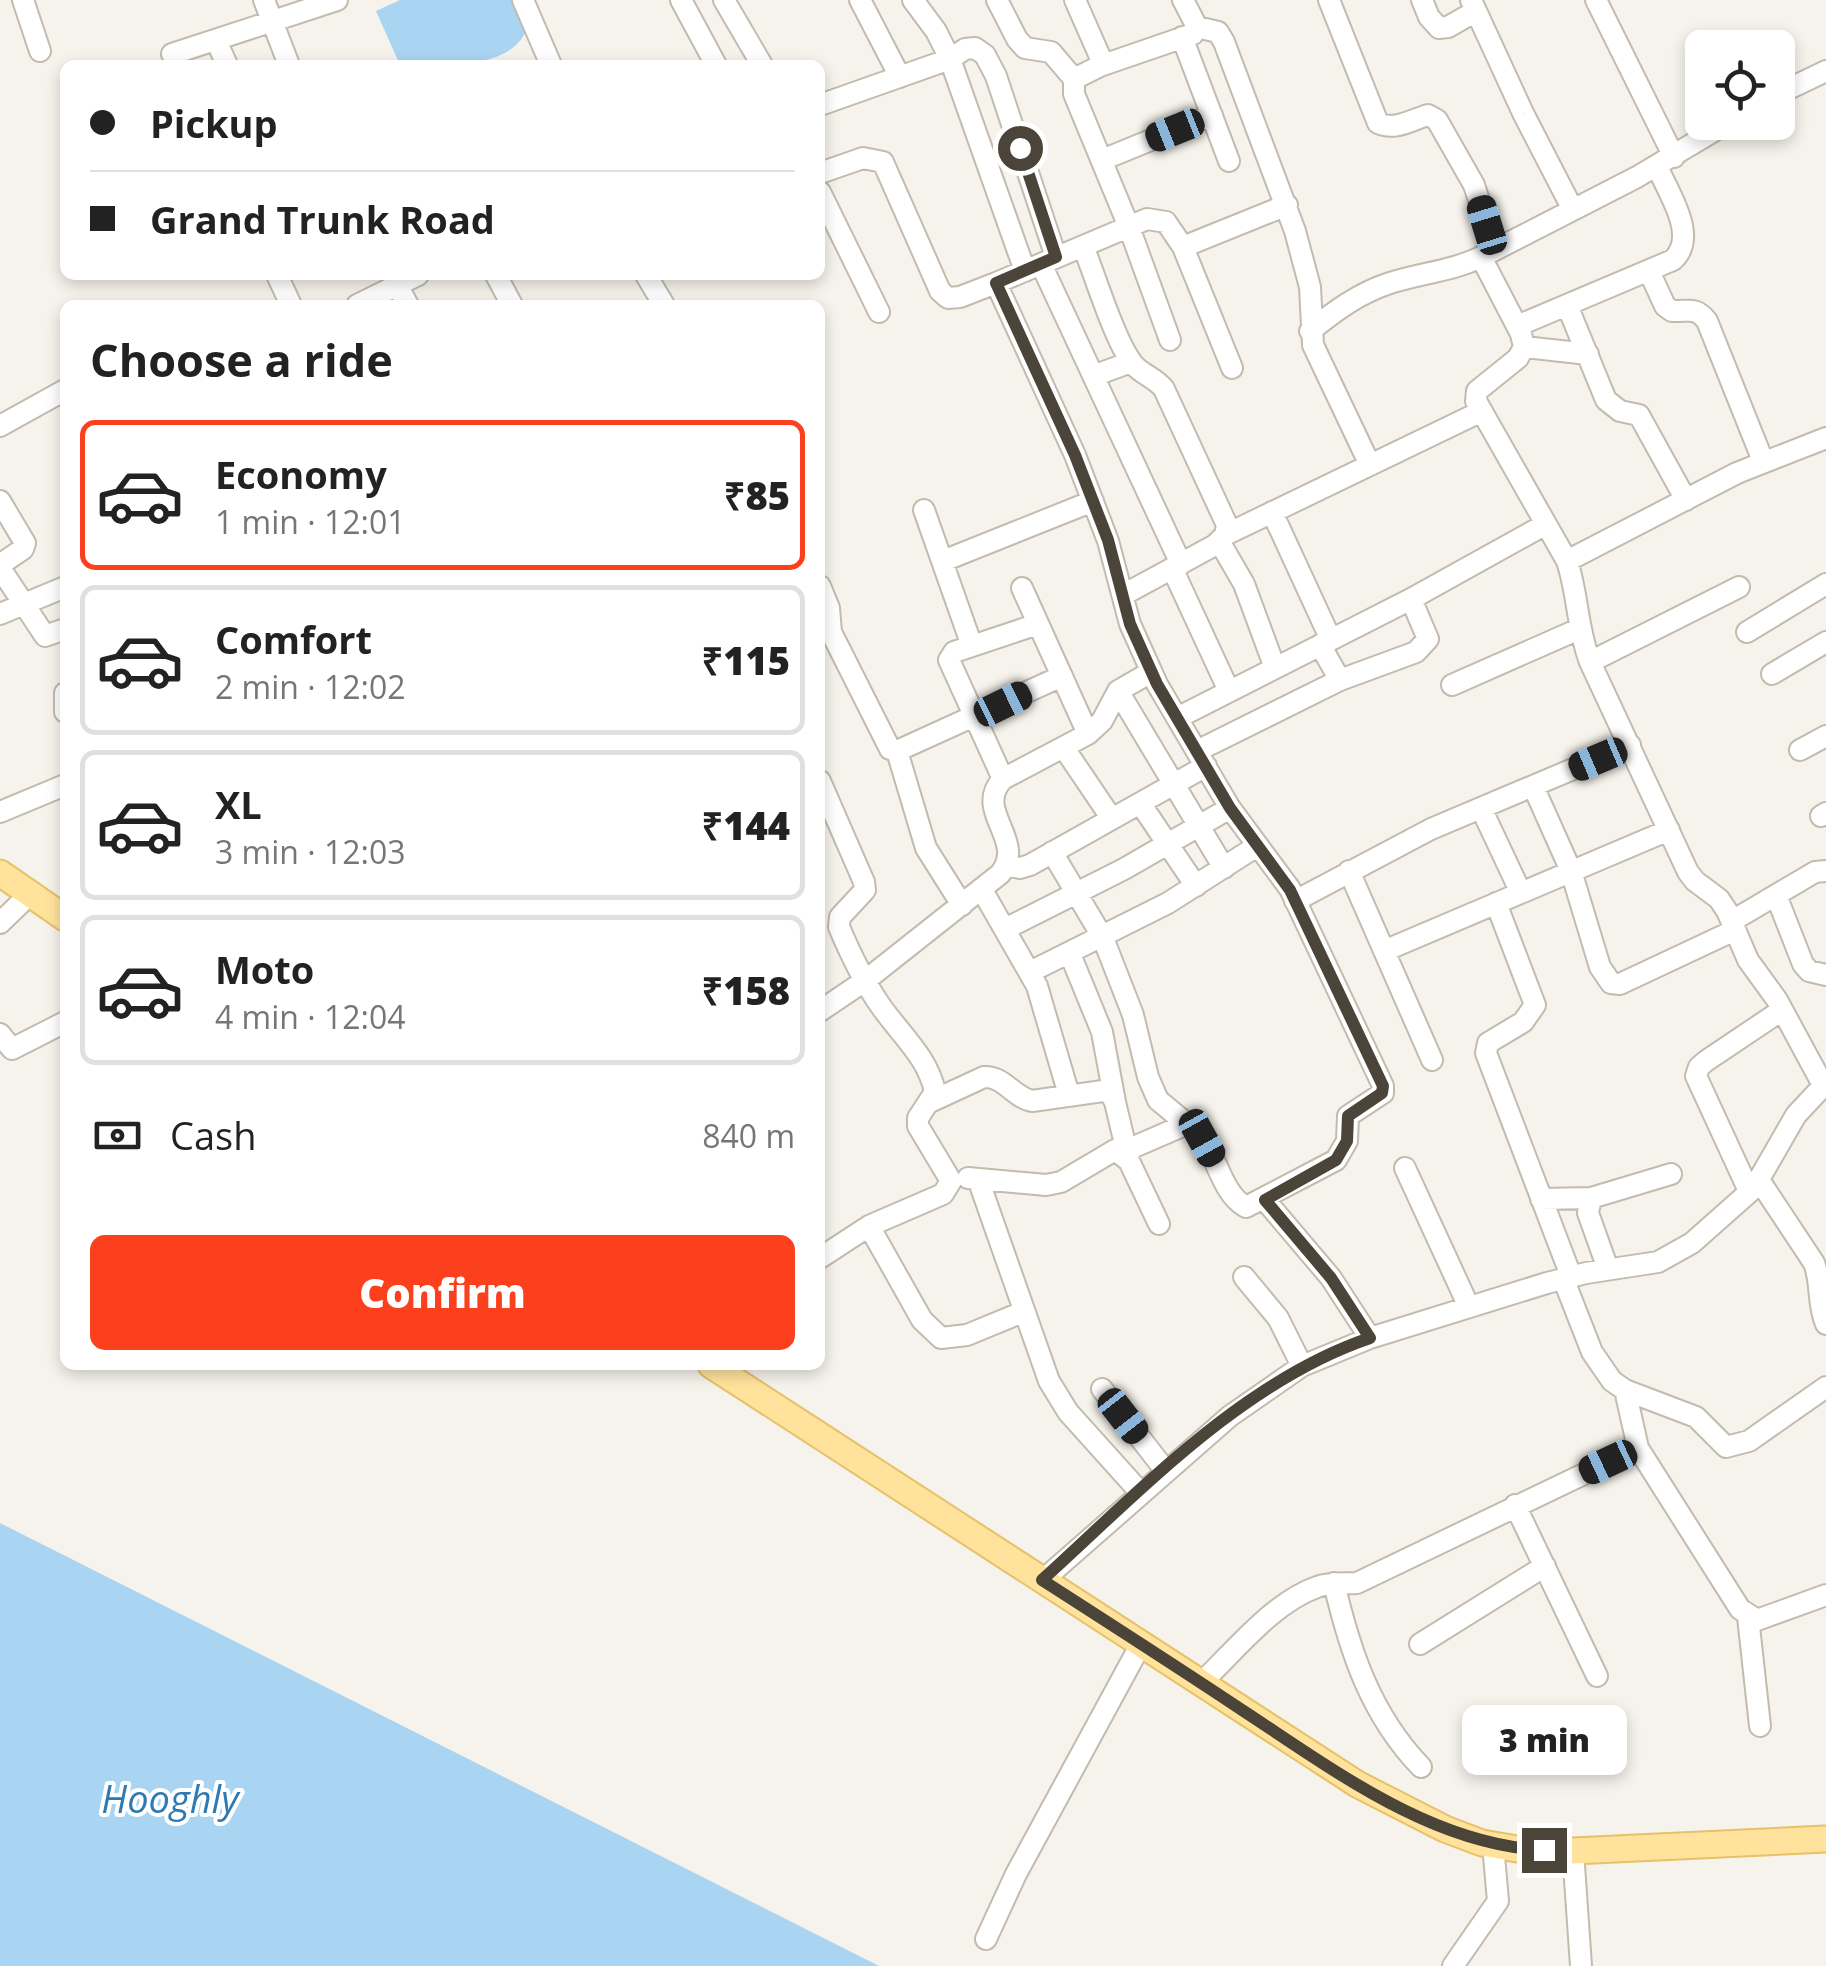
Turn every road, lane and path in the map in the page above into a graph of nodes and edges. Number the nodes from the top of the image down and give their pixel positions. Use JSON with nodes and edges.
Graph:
{"nodes":[{"id":1,"x":23,"y":0,"type":"edge"},
{"id":2,"x":264,"y":0,"type":"edge"},
{"id":3,"x":337,"y":0,"type":"edge"},
{"id":4,"x":681,"y":0,"type":"edge"},
{"id":5,"x":724,"y":0,"type":"edge"},
{"id":6,"x":860,"y":0,"type":"edge"},
{"id":7,"x":914,"y":0,"type":"edge"},
{"id":8,"x":997,"y":0,"type":"edge"},
{"id":9,"x":1076,"y":0,"type":"edge"},
{"id":10,"x":1183,"y":0,"type":"edge"},
{"id":11,"x":1328,"y":0,"type":"edge"},
{"id":12,"x":1422,"y":0,"type":"edge"},
{"id":13,"x":1596,"y":0,"type":"edge"},
{"id":14,"x":527,"y":1,"type":"edge"},
{"id":15,"x":1473,"y":6,"type":"edge"},
{"id":16,"x":272,"y":22,"type":"junction"},
{"id":17,"x":1206,"y":29,"type":"junction"},
{"id":18,"x":1182,"y":37,"type":"junction"},
{"id":19,"x":216,"y":40,"type":"junction"},
{"id":20,"x":40,"y":52,"type":"dead end"},
{"id":21,"x":172,"y":54,"type":"dead end"},
{"id":22,"x":950,"y":59,"type":"junction"},
{"id":23,"x":224,"y":60,"type":"edge"},
{"id":24,"x":287,"y":60,"type":"edge"},
{"id":25,"x":550,"y":60,"type":"edge"},
{"id":26,"x":713,"y":60,"type":"edge"},
{"id":27,"x":759,"y":60,"type":"edge"},
{"id":28,"x":1100,"y":66,"type":"junction"},
{"id":29,"x":1826,"y":72,"type":"edge"},
{"id":30,"x":900,"y":76,"type":"junction"},
{"id":31,"x":1074,"y":79,"type":"junction"},
{"id":32,"x":1795,"y":86,"type":"edge"},
{"id":33,"x":825,"y":103,"type":"edge"},
{"id":34,"x":1212,"y":115,"type":"junction"},
{"id":35,"x":1700,"y":140,"type":"edge"},
{"id":36,"x":1102,"y":160,"type":"junction"},
{"id":37,"x":1229,"y":161,"type":"dead end"},
{"id":38,"x":1666,"y":161,"type":"junction"},
{"id":39,"x":825,"y":172,"type":"edge"},
{"id":40,"x":825,"y":186,"type":"edge"},
{"id":41,"x":1287,"y":204,"type":"junction"},
{"id":42,"x":1572,"y":208,"type":"junction"},
{"id":43,"x":1129,"y":226,"type":"junction"},
{"id":44,"x":1083,"y":246,"type":"junction"},
{"id":45,"x":1183,"y":247,"type":"junction"},
{"id":46,"x":1488,"y":253,"type":"junction"},
{"id":47,"x":1041,"y":264,"type":"junction"},
{"id":48,"x":1649,"y":271,"type":"junction"},
{"id":49,"x":996,"y":283,"type":"junction"},
{"id":50,"x":387,"y":284,"type":"edge"},
{"id":51,"x":364,"y":300,"type":"edge"},
{"id":52,"x":1568,"y":304,"type":"junction"},
{"id":53,"x":879,"y":312,"type":"dead end"},
{"id":54,"x":1516,"y":326,"type":"junction"},
{"id":55,"x":1310,"y":331,"type":"junction"},
{"id":56,"x":1170,"y":340,"type":"dead end"},
{"id":57,"x":1524,"y":347,"type":"junction"},
{"id":58,"x":1588,"y":354,"type":"junction"},
{"id":59,"x":1131,"y":362,"type":"junction"},
{"id":60,"x":1232,"y":368,"type":"dead end"},
{"id":61,"x":1094,"y":376,"type":"junction"},
{"id":62,"x":60,"y":393,"type":"edge"},
{"id":63,"x":1482,"y":410,"type":"junction"},
{"id":64,"x":0,"y":426,"type":"edge"},
{"id":65,"x":1826,"y":438,"type":"edge"},
{"id":66,"x":1762,"y":461,"type":"junction"},
{"id":67,"x":1369,"y":464,"type":"junction"},
{"id":68,"x":0,"y":500,"type":"edge"},
{"id":69,"x":1686,"y":500,"type":"junction"},
{"id":70,"x":1093,"y":501,"type":"junction"},
{"id":71,"x":924,"y":510,"type":"dead end"},
{"id":72,"x":1272,"y":512,"type":"junction"},
{"id":73,"x":1546,"y":524,"type":"junction"},
{"id":74,"x":1222,"y":538,"type":"junction"},
{"id":75,"x":942,"y":561,"type":"junction"},
{"id":76,"x":1567,"y":561,"type":"junction"},
{"id":77,"x":1176,"y":566,"type":"junction"},
{"id":78,"x":1826,"y":584,"type":"edge"},
{"id":79,"x":1739,"y":587,"type":"dead end"},
{"id":80,"x":1022,"y":588,"type":"dead end"},
{"id":81,"x":60,"y":589,"type":"edge"},
{"id":82,"x":1123,"y":595,"type":"junction"},
{"id":83,"x":825,"y":598,"type":"edge"},
{"id":84,"x":1411,"y":599,"type":"junction"},
{"id":85,"x":26,"y":604,"type":"junction"},
{"id":86,"x":0,"y":614,"type":"edge"},
{"id":87,"x":1038,"y":624,"type":"junction"},
{"id":88,"x":1579,"y":629,"type":"junction"},
{"id":89,"x":60,"y":631,"type":"edge"},
{"id":90,"x":1746,"y":632,"type":"dead end"},
{"id":91,"x":1326,"y":642,"type":"junction"},
{"id":92,"x":1826,"y":642,"type":"edge"},
{"id":93,"x":972,"y":646,"type":"junction"},
{"id":94,"x":1590,"y":662,"type":"junction"},
{"id":95,"x":1275,"y":668,"type":"junction"},
{"id":96,"x":1151,"y":672,"type":"junction"},
{"id":97,"x":1772,"y":674,"type":"dead end"},
{"id":98,"x":1062,"y":676,"type":"junction"},
{"id":99,"x":1340,"y":680,"type":"junction"},
{"id":100,"x":1452,"y":685,"type":"dead end"},
{"id":101,"x":1118,"y":691,"type":"junction"},
{"id":102,"x":1229,"y":692,"type":"junction"},
{"id":103,"x":974,"y":718,"type":"junction"},
{"id":104,"x":1177,"y":718,"type":"junction"},
{"id":105,"x":1088,"y":734,"type":"junction"},
{"id":106,"x":1826,"y":736,"type":"edge"},
{"id":107,"x":1630,"y":745,"type":"junction"},
{"id":108,"x":1064,"y":748,"type":"junction"},
{"id":109,"x":1800,"y":750,"type":"dead end"},
{"id":110,"x":898,"y":751,"type":"junction"},
{"id":111,"x":1201,"y":759,"type":"junction"},
{"id":112,"x":1003,"y":779,"type":"junction"},
{"id":113,"x":1174,"y":784,"type":"junction"},
{"id":114,"x":1533,"y":786,"type":"junction"},
{"id":115,"x":60,"y":787,"type":"edge"},
{"id":116,"x":825,"y":792,"type":"edge"},
{"id":117,"x":1140,"y":803,"type":"junction"},
{"id":118,"x":1230,"y":808,"type":"junction"},
{"id":119,"x":1481,"y":808,"type":"junction"},
{"id":120,"x":0,"y":812,"type":"edge"},
{"id":121,"x":1112,"y":819,"type":"junction"},
{"id":122,"x":1199,"y":826,"type":"junction"},
{"id":123,"x":1669,"y":830,"type":"junction"},
{"id":124,"x":1168,"y":845,"type":"junction"},
{"id":125,"x":1257,"y":846,"type":"junction"},
{"id":126,"x":1052,"y":852,"type":"junction"},
{"id":127,"x":1008,"y":864,"type":"junction"},
{"id":128,"x":1224,"y":868,"type":"junction"},
{"id":129,"x":1349,"y":871,"type":"junction"},
{"id":130,"x":1826,"y":871,"type":"edge"},
{"id":131,"x":1570,"y":872,"type":"junction"},
{"id":132,"x":0,"y":874,"type":"edge"},
{"id":133,"x":1196,"y":886,"type":"junction"},
{"id":134,"x":982,"y":890,"type":"junction"},
{"id":135,"x":1076,"y":893,"type":"junction"},
{"id":136,"x":1521,"y":893,"type":"junction"},
{"id":137,"x":30,"y":894,"type":"junction"},
{"id":138,"x":1776,"y":895,"type":"junction"},
{"id":139,"x":1296,"y":900,"type":"junction"},
{"id":140,"x":1496,"y":903,"type":"junction"},
{"id":141,"x":962,"y":905,"type":"junction"},
{"id":142,"x":60,"y":915,"type":"edge"},
{"id":143,"x":0,"y":923,"type":"edge"},
{"id":144,"x":1733,"y":926,"type":"junction"},
{"id":145,"x":1006,"y":929,"type":"junction"},
{"id":146,"x":1103,"y":938,"type":"junction"},
{"id":147,"x":1384,"y":951,"type":"junction"},
{"id":148,"x":1070,"y":954,"type":"junction"},
{"id":149,"x":1030,"y":972,"type":"junction"},
{"id":150,"x":1826,"y":975,"type":"edge"},
{"id":151,"x":866,"y":980,"type":"junction"},
{"id":152,"x":825,"y":1008,"type":"edge"},
{"id":153,"x":1782,"y":1010,"type":"junction"},
{"id":154,"x":60,"y":1025,"type":"edge"},
{"id":155,"x":0,"y":1034,"type":"edge"},
{"id":156,"x":1432,"y":1060,"type":"dead end"},
{"id":157,"x":1824,"y":1084,"type":"edge"},
{"id":158,"x":1068,"y":1095,"type":"junction"},
{"id":159,"x":930,"y":1102,"type":"junction"},
{"id":160,"x":1115,"y":1102,"type":"junction"},
{"id":161,"x":1187,"y":1124,"type":"junction"},
{"id":162,"x":1128,"y":1156,"type":"junction"},
{"id":163,"x":1405,"y":1168,"type":"dead end"},
{"id":164,"x":1671,"y":1174,"type":"dead end"},
{"id":165,"x":978,"y":1179,"type":"junction"},
{"id":166,"x":951,"y":1181,"type":"junction"},
{"id":167,"x":1754,"y":1186,"type":"junction"},
{"id":168,"x":1591,"y":1198,"type":"junction"},
{"id":169,"x":1540,"y":1199,"type":"junction"},
{"id":170,"x":1265,"y":1200,"type":"junction"},
{"id":171,"x":1159,"y":1224,"type":"dead end"},
{"id":172,"x":869,"y":1226,"type":"junction"},
{"id":173,"x":825,"y":1255,"type":"edge"},
{"id":174,"x":1608,"y":1269,"type":"junction"},
{"id":175,"x":1244,"y":1277,"type":"dead end"},
{"id":176,"x":1566,"y":1278,"type":"junction"},
{"id":177,"x":1469,"y":1307,"type":"junction"},
{"id":178,"x":1023,"y":1312,"type":"junction"},
{"id":179,"x":1826,"y":1324,"type":"edge"},
{"id":180,"x":1370,"y":1338,"type":"junction"},
{"id":181,"x":1302,"y":1366,"type":"junction"},
{"id":182,"x":719,"y":1370,"type":"edge"},
{"id":183,"x":1826,"y":1387,"type":"edge"},
{"id":184,"x":1102,"y":1389,"type":"dead end"},
{"id":185,"x":1625,"y":1390,"type":"junction"},
{"id":186,"x":1638,"y":1448,"type":"junction"},
{"id":187,"x":1165,"y":1470,"type":"junction"},
{"id":188,"x":1140,"y":1492,"type":"junction"},
{"id":189,"x":1515,"y":1505,"type":"junction"},
{"id":190,"x":1544,"y":1566,"type":"junction"},
{"id":191,"x":1042,"y":1580,"type":"junction"},
{"id":192,"x":1334,"y":1583,"type":"junction"},
{"id":193,"x":1826,"y":1596,"type":"edge"},
{"id":194,"x":1748,"y":1617,"type":"junction"},
{"id":195,"x":1140,"y":1644,"type":"junction"},
{"id":196,"x":1420,"y":1644,"type":"dead end"},
{"id":197,"x":1597,"y":1676,"type":"dead end"},
{"id":198,"x":1202,"y":1684,"type":"junction"},
{"id":199,"x":1760,"y":1726,"type":"dead end"},
{"id":200,"x":1422,"y":1766,"type":"dead end"},
{"id":201,"x":1826,"y":1839,"type":"edge"},
{"id":202,"x":1494,"y":1845,"type":"junction"},
{"id":203,"x":1573,"y":1851,"type":"junction"},
{"id":204,"x":986,"y":1939,"type":"dead end"},
{"id":205,"x":1453,"y":1966,"type":"edge"},
{"id":206,"x":1581,"y":1966,"type":"edge"}],
"edges":[{"from":1,"to":20,"type":"street"},
{"from":2,"to":16,"type":"street"},
{"from":3,"to":16,"type":"street"},
{"from":4,"to":26,"type":"street"},
{"from":5,"to":27,"type":"street"},
{"from":6,"to":30,"type":"street"},
{"from":7,"to":22,"type":"street"},
{"from":8,"to":31,"type":"street"},
{"from":9,"to":28,"type":"street"},
{"from":10,"to":17,"type":"street"},
{"from":11,"to":46,"type":"street"},
{"from":12,"to":15,"type":"street"},
{"from":13,"to":38,"type":"street"},
{"from":14,"to":25,"type":"street"},
{"from":15,"to":42,"type":"street"},
{"from":16,"to":19,"type":"street"},
{"from":16,"to":24,"type":"street"},
{"from":17,"to":18,"type":"street"},
{"from":17,"to":41,"type":"street"},
{"from":18,"to":28,"type":"street"},
{"from":18,"to":34,"type":"street"},
{"from":19,"to":21,"type":"street"},
{"from":19,"to":23,"type":"street"},
{"from":22,"to":30,"type":"street"},
{"from":22,"to":47,"type":"street"},
{"from":22,"to":47,"type":"street"},
{"from":28,"to":31,"type":"street"},
{"from":29,"to":32,"type":"street"},
{"from":30,"to":33,"type":"street"},
{"from":31,"to":36,"type":"street"},
{"from":34,"to":36,"type":"street"},
{"from":34,"to":37,"type":"street"},
{"from":35,"to":38,"type":"street"},
{"from":36,"to":43,"type":"street"},
{"from":38,"to":42,"type":"street"},
{"from":38,"to":48,"type":"street"},
{"from":39,"to":49,"type":"street"},
{"from":40,"to":53,"type":"street"},
{"from":41,"to":45,"type":"street"},
{"from":41,"to":55,"type":"street"},
{"from":42,"to":46,"type":"street"},
{"from":43,"to":44,"type":"street"},
{"from":43,"to":45,"type":"street"},
{"from":43,"to":56,"type":"street"},
{"from":44,"to":47,"type":"street"},
{"from":44,"to":59,"type":"street"},
{"from":45,"to":60,"type":"street"},
{"from":46,"to":54,"type":"street"},
{"from":46,"to":55,"type":"street"},
{"from":47,"to":49,"type":"street"},
{"from":47,"to":61,"type":"street"},
{"from":48,"to":52,"type":"street"},
{"from":48,"to":66,"type":"street"},
{"from":49,"to":70,"type":"street"},
{"from":50,"to":51,"type":"street"},
{"from":52,"to":54,"type":"street"},
{"from":52,"to":58,"type":"street"},
{"from":54,"to":57,"type":"street"},
{"from":55,"to":67,"type":"street"},
{"from":57,"to":58,"type":"street"},
{"from":57,"to":63,"type":"street"},
{"from":58,"to":69,"type":"street"},
{"from":59,"to":61,"type":"street"},
{"from":59,"to":74,"type":"street"},
{"from":61,"to":77,"type":"street"},
{"from":62,"to":64,"type":"street"},
{"from":63,"to":67,"type":"street"},
{"from":63,"to":73,"type":"street"},
{"from":65,"to":66,"type":"street"},
{"from":66,"to":69,"type":"street"},
{"from":67,"to":72,"type":"street"},
{"from":68,"to":85,"type":"street"},
{"from":69,"to":76,"type":"street"},
{"from":70,"to":75,"type":"street"},
{"from":70,"to":82,"type":"street"},
{"from":71,"to":75,"type":"street"},
{"from":72,"to":74,"type":"street"},
{"from":72,"to":91,"type":"street"},
{"from":73,"to":76,"type":"street"},
{"from":73,"to":84,"type":"street"},
{"from":74,"to":77,"type":"street"},
{"from":74,"to":95,"type":"street"},
{"from":75,"to":93,"type":"street"},
{"from":76,"to":88,"type":"street"},
{"from":77,"to":82,"type":"street"},
{"from":77,"to":102,"type":"street"},
{"from":78,"to":90,"type":"street"},
{"from":79,"to":94,"type":"street"},
{"from":80,"to":87,"type":"street"},
{"from":81,"to":85,"type":"street"},
{"from":82,"to":96,"type":"street"},
{"from":83,"to":110,"type":"street"},
{"from":84,"to":91,"type":"street"},
{"from":84,"to":99,"type":"street"},
{"from":85,"to":86,"type":"street"},
{"from":85,"to":89,"type":"street"},
{"from":87,"to":93,"type":"street"},
{"from":87,"to":98,"type":"street"},
{"from":88,"to":94,"type":"street"},
{"from":88,"to":100,"type":"street"},
{"from":91,"to":95,"type":"street"},
{"from":91,"to":99,"type":"street"},
{"from":92,"to":97,"type":"street"},
{"from":93,"to":103,"type":"street"},
{"from":94,"to":107,"type":"street"},
{"from":95,"to":102,"type":"street"},
{"from":96,"to":101,"type":"street"},
{"from":96,"to":104,"type":"street"},
{"from":98,"to":103,"type":"street"},
{"from":98,"to":105,"type":"street"},
{"from":99,"to":111,"type":"street"},
{"from":101,"to":105,"type":"street"},
{"from":101,"to":113,"type":"street"},
{"from":102,"to":104,"type":"street"},
{"from":103,"to":110,"type":"street"},
{"from":103,"to":112,"type":"street"},
{"from":104,"to":111,"type":"street"},
{"from":105,"to":108,"type":"street"},
{"from":106,"to":109,"type":"street"},
{"from":107,"to":114,"type":"street"},
{"from":107,"to":123,"type":"street"},
{"from":108,"to":112,"type":"street"},
{"from":108,"to":121,"type":"street"},
{"from":110,"to":141,"type":"street"},
{"from":111,"to":113,"type":"street"},
{"from":111,"to":118,"type":"street"},
{"from":112,"to":127,"type":"street"},
{"from":113,"to":117,"type":"street"},
{"from":113,"to":122,"type":"street"},
{"from":114,"to":119,"type":"street"},
{"from":114,"to":131,"type":"street"},
{"from":115,"to":120,"type":"street"},
{"from":116,"to":151,"type":"street"},
{"from":117,"to":121,"type":"street"},
{"from":117,"to":124,"type":"street"},
{"from":118,"to":122,"type":"street"},
{"from":118,"to":125,"type":"street"},
{"from":119,"to":129,"type":"street"},
{"from":119,"to":136,"type":"street"},
{"from":121,"to":126,"type":"street"},
{"from":122,"to":124,"type":"street"},
{"from":122,"to":128,"type":"street"},
{"from":123,"to":131,"type":"street"},
{"from":123,"to":144,"type":"street"},
{"from":124,"to":133,"type":"street"},
{"from":124,"to":135,"type":"street"},
{"from":125,"to":128,"type":"street"},
{"from":125,"to":139,"type":"street"},
{"from":126,"to":127,"type":"street"},
{"from":126,"to":135,"type":"street"},
{"from":127,"to":134,"type":"street"},
{"from":128,"to":133,"type":"street"},
{"from":129,"to":139,"type":"street"},
{"from":129,"to":147,"type":"street"},
{"from":130,"to":138,"type":"street"},
{"from":131,"to":136,"type":"street"},
{"from":131,"to":144,"type":"street"},
{"from":132,"to":137,"type":"main road"},
{"from":133,"to":146,"type":"street"},
{"from":134,"to":141,"type":"street"},
{"from":134,"to":145,"type":"street"},
{"from":135,"to":145,"type":"street"},
{"from":135,"to":146,"type":"street"},
{"from":136,"to":140,"type":"street"},
{"from":137,"to":142,"type":"main road"},
{"from":137,"to":143,"type":"street"},
{"from":138,"to":144,"type":"street"},
{"from":138,"to":150,"type":"street"},
{"from":139,"to":170,"type":"street"},
{"from":140,"to":147,"type":"street"},
{"from":140,"to":169,"type":"street"},
{"from":141,"to":151,"type":"street"},
{"from":144,"to":153,"type":"street"},
{"from":145,"to":149,"type":"street"},
{"from":146,"to":148,"type":"street"},
{"from":146,"to":161,"type":"street"},
{"from":147,"to":156,"type":"street"},
{"from":148,"to":149,"type":"street"},
{"from":148,"to":160,"type":"street"},
{"from":149,"to":158,"type":"street"},
{"from":151,"to":152,"type":"street"},
{"from":151,"to":159,"type":"street"},
{"from":153,"to":157,"type":"street"},
{"from":153,"to":167,"type":"street"},
{"from":154,"to":155,"type":"street"},
{"from":157,"to":167,"type":"street"},
{"from":158,"to":159,"type":"street"},
{"from":158,"to":160,"type":"street"},
{"from":159,"to":166,"type":"street"},
{"from":160,"to":162,"type":"street"},
{"from":161,"to":162,"type":"street"},
{"from":161,"to":170,"type":"street"},
{"from":162,"to":165,"type":"street"},
{"from":162,"to":171,"type":"street"},
{"from":163,"to":177,"type":"street"},
{"from":164,"to":168,"type":"street"},
{"from":165,"to":166,"type":"street"},
{"from":165,"to":178,"type":"street"},
{"from":166,"to":172,"type":"street"},
{"from":167,"to":174,"type":"street"},
{"from":167,"to":179,"type":"street"},
{"from":168,"to":169,"type":"street"},
{"from":168,"to":174,"type":"street"},
{"from":169,"to":176,"type":"street"},
{"from":170,"to":180,"type":"street"},
{"from":172,"to":173,"type":"street"},
{"from":172,"to":178,"type":"street"},
{"from":174,"to":176,"type":"street"},
{"from":175,"to":181,"type":"street"},
{"from":176,"to":177,"type":"street"},
{"from":176,"to":185,"type":"street"},
{"from":177,"to":180,"type":"street"},
{"from":178,"to":188,"type":"street"},
{"from":180,"to":181,"type":"street"},
{"from":181,"to":187,"type":"street"},
{"from":182,"to":191,"type":"main road"},
{"from":183,"to":185,"type":"street"},
{"from":184,"to":187,"type":"street"},
{"from":185,"to":186,"type":"street"},
{"from":186,"to":189,"type":"street"},
{"from":186,"to":194,"type":"street"},
{"from":187,"to":188,"type":"street"},
{"from":188,"to":191,"type":"street"},
{"from":189,"to":190,"type":"street"},
{"from":189,"to":192,"type":"street"},
{"from":190,"to":196,"type":"street"},
{"from":190,"to":197,"type":"street"},
{"from":191,"to":195,"type":"main road"},
{"from":192,"to":198,"type":"street"},
{"from":192,"to":200,"type":"street"},
{"from":193,"to":194,"type":"street"},
{"from":194,"to":199,"type":"street"},
{"from":195,"to":198,"type":"main road"},
{"from":195,"to":204,"type":"street"},
{"from":198,"to":202,"type":"main road"},
{"from":201,"to":203,"type":"main road"},
{"from":202,"to":203,"type":"main road"},
{"from":202,"to":205,"type":"street"},
{"from":203,"to":206,"type":"street"}]}
